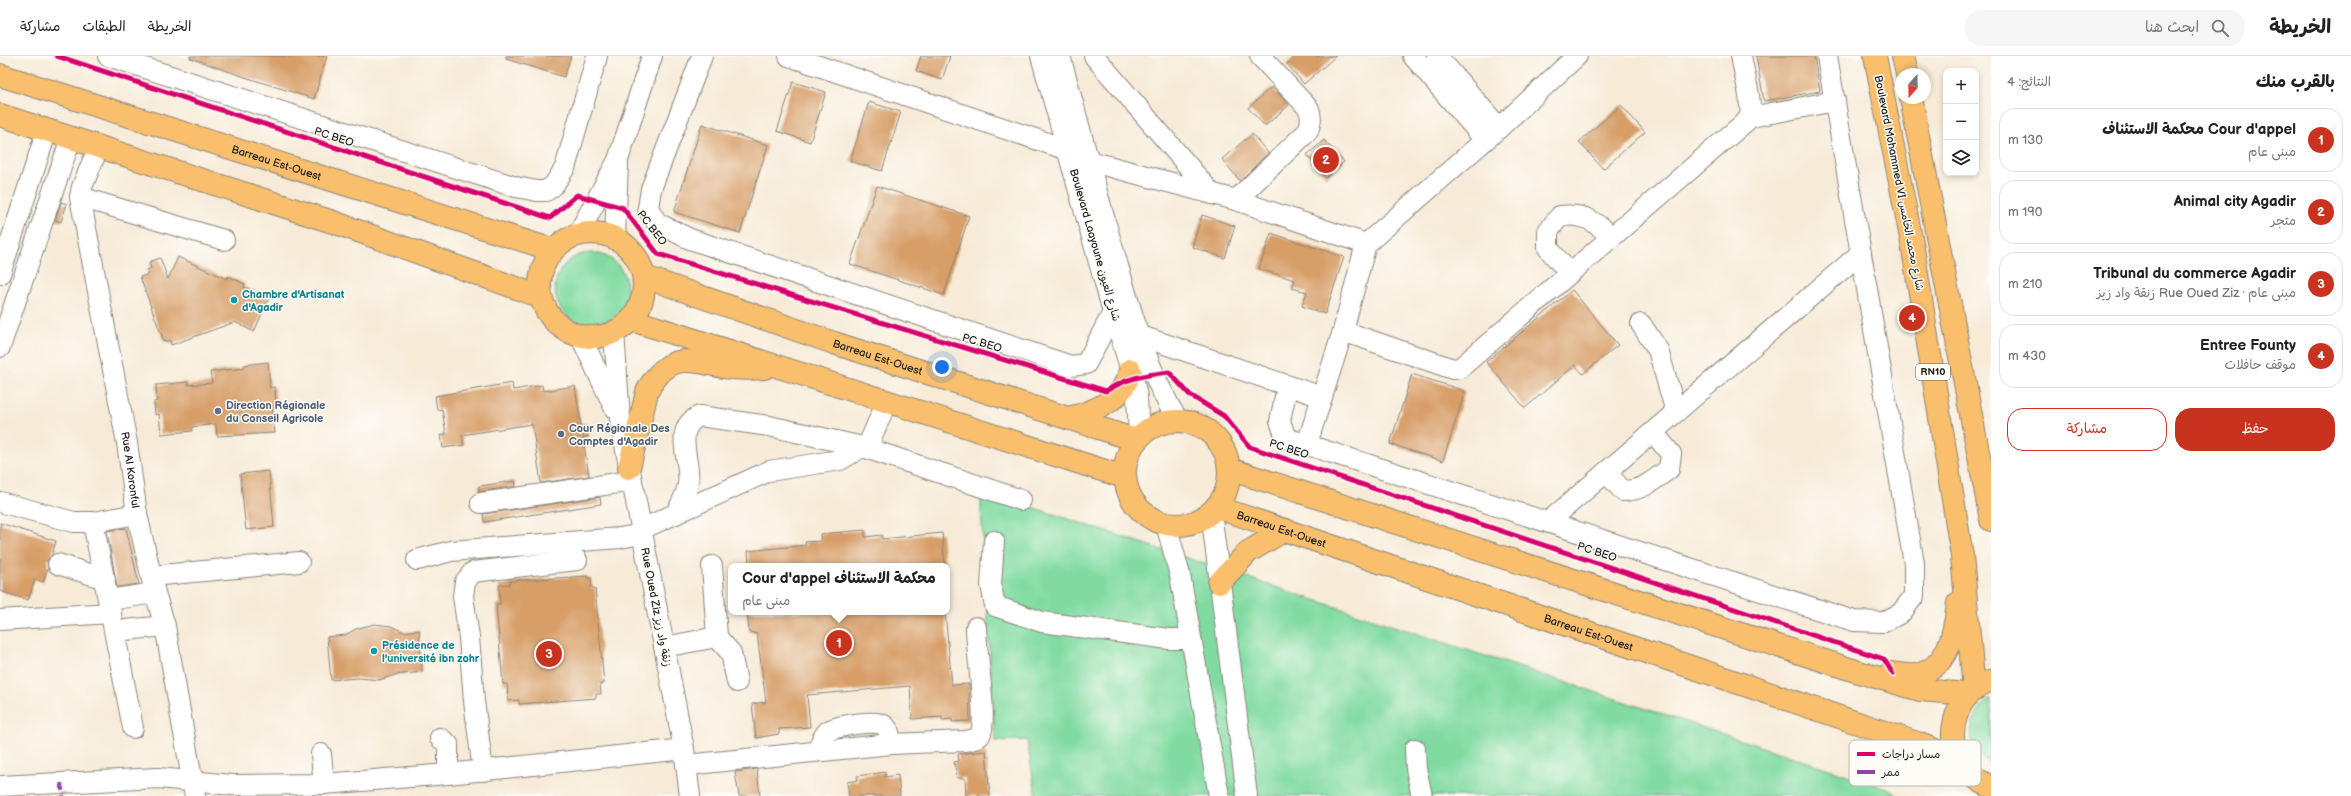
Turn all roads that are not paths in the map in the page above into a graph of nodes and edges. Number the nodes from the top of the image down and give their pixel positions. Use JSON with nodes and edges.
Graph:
{"nodes":[{"id":1,"x":108,"y":56,"type":"edge"},
{"id":2,"x":597,"y":56,"type":"edge"},
{"id":3,"x":652,"y":56,"type":"edge"},
{"id":4,"x":702,"y":56,"type":"edge"},
{"id":5,"x":789,"y":56,"type":"edge"},
{"id":6,"x":1041,"y":56,"type":"edge"},
{"id":7,"x":1060,"y":56,"type":"edge"},
{"id":8,"x":1094,"y":56,"type":"edge"},
{"id":9,"x":1260,"y":56,"type":"edge"},
{"id":10,"x":1412,"y":56,"type":"edge"},
{"id":11,"x":1437,"y":56,"type":"edge"},
{"id":12,"x":1576,"y":56,"type":"edge"},
{"id":13,"x":1741,"y":56,"type":"edge"},
{"id":14,"x":1827,"y":56,"type":"edge"},
{"id":15,"x":1875,"y":56,"type":"edge"},
{"id":16,"x":1903,"y":56,"type":"edge"},
{"id":17,"x":132,"y":59,"type":"edge"},
{"id":18,"x":835,"y":63,"type":"edge"},
{"id":19,"x":1906,"y":68,"type":"edge"},
{"id":20,"x":0,"y":75,"type":"edge"},
{"id":21,"x":1835,"y":101,"type":"junction"},
{"id":22,"x":1912,"y":104,"type":"edge"},
{"id":23,"x":0,"y":115,"type":"edge"},
{"id":24,"x":1751,"y":117,"type":"junction"},
{"id":25,"x":47,"y":130,"type":"junction"},
{"id":26,"x":1492,"y":134,"type":"junction"},
{"id":27,"x":71,"y":138,"type":"junction"},
{"id":28,"x":99,"y":146,"type":"junction"},
{"id":29,"x":1068,"y":150,"type":"junction"},
{"id":30,"x":618,"y":160,"type":"junction"},
{"id":31,"x":1089,"y":161,"type":"junction"},
{"id":32,"x":1212,"y":194,"type":"junction"},
{"id":33,"x":80,"y":197,"type":"junction"},
{"id":34,"x":1236,"y":200,"type":"junction"},
{"id":35,"x":578,"y":234,"type":"junction"},
{"id":36,"x":614,"y":237,"type":"junction"},
{"id":37,"x":1612,"y":237,"type":"junction"},
{"id":38,"x":224,"y":240,"type":"dead end"},
{"id":39,"x":1366,"y":244,"type":"junction"},
{"id":40,"x":553,"y":250,"type":"junction"},
{"id":41,"x":1861,"y":253,"type":"junction"},
{"id":42,"x":1569,"y":273,"type":"junction"},
{"id":43,"x":0,"y":274,"type":"edge"},
{"id":44,"x":644,"y":276,"type":"junction"},
{"id":45,"x":541,"y":297,"type":"junction"},
{"id":46,"x":1113,"y":312,"type":"junction"},
{"id":47,"x":632,"y":320,"type":"junction"},
{"id":48,"x":1641,"y":324,"type":"dead end"},
{"id":49,"x":1343,"y":331,"type":"junction"},
{"id":50,"x":614,"y":332,"type":"junction"},
{"id":51,"x":1138,"y":335,"type":"junction"},
{"id":52,"x":580,"y":336,"type":"junction"},
{"id":53,"x":0,"y":347,"type":"edge"},
{"id":54,"x":783,"y":367,"type":"junction"},
{"id":55,"x":1130,"y":370,"type":"junction"},
{"id":56,"x":1287,"y":387,"type":"junction"},
{"id":57,"x":1322,"y":397,"type":"junction"},
{"id":58,"x":887,"y":401,"type":"junction"},
{"id":59,"x":1676,"y":412,"type":"junction"},
{"id":60,"x":1067,"y":418,"type":"junction"},
{"id":61,"x":620,"y":419,"type":"junction"},
{"id":62,"x":1178,"y":420,"type":"junction"},
{"id":63,"x":1653,"y":432,"type":"junction"},
{"id":64,"x":1137,"y":438,"type":"junction"},
{"id":65,"x":1307,"y":444,"type":"junction"},
{"id":66,"x":863,"y":446,"type":"junction"},
{"id":67,"x":1229,"y":469,"type":"junction"},
{"id":68,"x":1606,"y":472,"type":"junction"},
{"id":69,"x":630,"y":474,"type":"junction"},
{"id":70,"x":1124,"y":477,"type":"junction"},
{"id":71,"x":1021,"y":500,"type":"dead end"},
{"id":72,"x":0,"y":502,"type":"edge"},
{"id":73,"x":481,"y":503,"type":"dead end"},
{"id":74,"x":1214,"y":510,"type":"junction"},
{"id":75,"x":137,"y":514,"type":"junction"},
{"id":76,"x":676,"y":514,"type":"junction"},
{"id":77,"x":1991,"y":520,"type":"edge"},
{"id":78,"x":93,"y":522,"type":"junction"},
{"id":79,"x":1548,"y":522,"type":"junction"},
{"id":80,"x":1166,"y":524,"type":"junction"},
{"id":81,"x":1285,"y":530,"type":"junction"},
{"id":82,"x":641,"y":532,"type":"junction"},
{"id":83,"x":994,"y":541,"type":"dead end"},
{"id":84,"x":1962,"y":556,"type":"junction"},
{"id":85,"x":416,"y":560,"type":"dead end"},
{"id":86,"x":577,"y":560,"type":"dead end"},
{"id":87,"x":299,"y":562,"type":"dead end"},
{"id":88,"x":58,"y":564,"type":"dead end"},
{"id":89,"x":712,"y":566,"type":"dead end"},
{"id":90,"x":105,"y":579,"type":"junction"},
{"id":91,"x":1219,"y":583,"type":"junction"},
{"id":92,"x":153,"y":584,"type":"junction"},
{"id":93,"x":112,"y":615,"type":"junction"},
{"id":94,"x":0,"y":620,"type":"edge"},
{"id":95,"x":165,"y":626,"type":"junction"},
{"id":96,"x":976,"y":626,"type":"dead end"},
{"id":97,"x":717,"y":637,"type":"junction"},
{"id":98,"x":1191,"y":639,"type":"junction"},
{"id":99,"x":664,"y":647,"type":"junction"},
{"id":100,"x":1862,"y":673,"type":"junction"},
{"id":101,"x":737,"y":682,"type":"dead end"},
{"id":102,"x":1977,"y":688,"type":"edge"},
{"id":103,"x":133,"y":728,"type":"dead end"},
{"id":104,"x":440,"y":738,"type":"dead end"},
{"id":105,"x":1908,"y":740,"type":"edge"},
{"id":106,"x":1954,"y":740,"type":"edge"},
{"id":107,"x":1415,"y":749,"type":"dead end"},
{"id":108,"x":321,"y":754,"type":"dead end"},
{"id":109,"x":685,"y":757,"type":"junction"},
{"id":110,"x":482,"y":771,"type":"junction"},
{"id":111,"x":448,"y":774,"type":"junction"},
{"id":112,"x":1981,"y":782,"type":"edge"},
{"id":113,"x":324,"y":784,"type":"junction"},
{"id":114,"x":0,"y":786,"type":"edge"},
{"id":115,"x":1991,"y":787,"type":"edge"},
{"id":116,"x":194,"y":788,"type":"edge"},
{"id":117,"x":62,"y":790,"type":"edge"},
{"id":118,"x":690,"y":796,"type":"edge"},
{"id":119,"x":1220,"y":796,"type":"edge"},
{"id":120,"x":1247,"y":796,"type":"edge"},
{"id":121,"x":1422,"y":796,"type":"edge"}],
"edges":[{"from":1,"to":17,"type":"street"},
{"from":2,"to":17,"type":"street"},
{"from":3,"to":30,"type":"street"},
{"from":4,"to":46,"type":"street"},
{"from":5,"to":18,"type":"street"},
{"from":6,"to":29,"type":"street","name":"Boulevard Laayoune شارع العيون"},
{"from":7,"to":31,"type":"street","name":"Boulevard Laayoune شارع العيون"},
{"from":8,"to":32,"type":"street"},
{"from":9,"to":34,"type":"street"},
{"from":10,"to":26,"type":"street"},
{"from":11,"to":26,"type":"street"},
{"from":12,"to":26,"type":"street"},
{"from":13,"to":24,"type":"street"},
{"from":14,"to":21,"type":"street"},
{"from":15,"to":84,"type":"main road","name":"Boulevard Mohammed VI شارع محمد الخامس","number":"RN10"},
{"from":16,"to":19,"type":"main road"},
{"from":18,"to":29,"type":"street"},
{"from":20,"to":40,"type":"main road","name":"Barreau Est-Ouest"},
{"from":21,"to":24,"type":"street"},
{"from":21,"to":41,"type":"street"},
{"from":22,"to":77,"type":"main road","number":"RN10"},
{"from":23,"to":25,"type":"main road"},
{"from":24,"to":37,"type":"street"},
{"from":25,"to":27,"type":"main road"},
{"from":25,"to":43,"type":"street"},
{"from":26,"to":39,"type":"street"},
{"from":27,"to":28,"type":"main road"},
{"from":27,"to":53,"type":"street"},
{"from":28,"to":33,"type":"street","name":"Rue Al Koronful"},
{"from":28,"to":45,"type":"main road"},
{"from":29,"to":46,"type":"street","name":"Boulevard Laayoune شارع العيون"},
{"from":30,"to":35,"type":"street"},
{"from":30,"to":36,"type":"street"},
{"from":31,"to":32,"type":"street"},
{"from":31,"to":51,"type":"street","name":"Boulevard Laayoune شارع العيون"},
{"from":32,"to":34,"type":"street"},
{"from":33,"to":38,"type":"street"},
{"from":33,"to":75,"type":"street","name":"Rue Al Koronful"},
{"from":34,"to":39,"type":"street"},
{"from":35,"to":36,"type":"main road"},
{"from":35,"to":40,"type":"main road"},
{"from":36,"to":44,"type":"main road"},
{"from":37,"to":42,"type":"street"},
{"from":37,"to":42,"type":"street"},
{"from":39,"to":49,"type":"street"},
{"from":40,"to":45,"type":"main road"},
{"from":41,"to":59,"type":"street"},
{"from":41,"to":79,"type":"street"},
{"from":42,"to":49,"type":"street"},
{"from":44,"to":47,"type":"main road"},
{"from":44,"to":60,"type":"main road","name":"Barreau Est-Ouest"},
{"from":45,"to":52,"type":"main road"},
{"from":46,"to":55,"type":"street","name":"Boulevard Laayoune شارع العيون"},
{"from":47,"to":50,"type":"main road"},
{"from":47,"to":54,"type":"main road"},
{"from":48,"to":59,"type":"street"},
{"from":49,"to":57,"type":"street"},
{"from":50,"to":52,"type":"main road"},
{"from":50,"to":61,"type":"street","name":"Rue Oued Ziz زنقة واد زيز"},
{"from":51,"to":56,"type":"street"},
{"from":51,"to":62,"type":"street","name":"Boulevard Laayoune شارع العيون"},
{"from":52,"to":61,"type":"street","name":"Rue Oued Ziz زنقة واد زيز"},
{"from":54,"to":58,"type":"main road"},
{"from":54,"to":69,"type":"main road"},
{"from":55,"to":60,"type":"main road"},
{"from":55,"to":64,"type":"street","name":"Boulevard Laayoune شارع العيون"},
{"from":56,"to":57,"type":"street"},
{"from":56,"to":65,"type":"street"},
{"from":57,"to":65,"type":"street"},
{"from":58,"to":66,"type":"street"},
{"from":58,"to":70,"type":"main road"},
{"from":59,"to":63,"type":"street"},
{"from":60,"to":64,"type":"main road","name":"Barreau Est-Ouest"},
{"from":61,"to":69,"type":"street","name":"Rue Oued Ziz زنقة واد زيز"},
{"from":62,"to":64,"type":"main road"},
{"from":62,"to":67,"type":"main road"},
{"from":63,"to":68,"type":"street"},
{"from":63,"to":68,"type":"street"},
{"from":64,"to":70,"type":"main road"},
{"from":65,"to":79,"type":"street"},
{"from":66,"to":71,"type":"street"},
{"from":66,"to":76,"type":"street"},
{"from":66,"to":76,"type":"street"},
{"from":67,"to":74,"type":"main road"},
{"from":67,"to":100,"type":"main road"},
{"from":68,"to":79,"type":"street"},
{"from":69,"to":73,"type":"street"},
{"from":69,"to":82,"type":"street","name":"Rue Oued Ziz زنقة واد زيز"},
{"from":70,"to":80,"type":"main road"},
{"from":72,"to":78,"type":"street"},
{"from":74,"to":80,"type":"main road"},
{"from":74,"to":81,"type":"main road","name":"Barreau Est-Ouest"},
{"from":74,"to":91,"type":"street"},
{"from":75,"to":78,"type":"street"},
{"from":75,"to":92,"type":"street","name":"Rue Al Koronful"},
{"from":76,"to":82,"type":"street"},
{"from":78,"to":90,"type":"street"},
{"from":80,"to":98,"type":"street"},
{"from":81,"to":91,"type":"main road"},
{"from":81,"to":105,"type":"main road","name":"Barreau Est-Ouest"},
{"from":82,"to":85,"type":"street"},
{"from":82,"to":99,"type":"street","name":"Rue Oued Ziz زنقة واد زيز"},
{"from":83,"to":98,"type":"street"},
{"from":84,"to":100,"type":"main road"},
{"from":84,"to":102,"type":"main road","name":"Boulevard Mohammed VI شارع محمد الخامس","number":"RN10"},
{"from":86,"to":110,"type":"street"},
{"from":87,"to":92,"type":"street"},
{"from":88,"to":90,"type":"street"},
{"from":89,"to":97,"type":"street"},
{"from":90,"to":93,"type":"street"},
{"from":91,"to":120,"type":"street"},
{"from":92,"to":93,"type":"street"},
{"from":92,"to":95,"type":"street","name":"Rue Al Koronful"},
{"from":93,"to":94,"type":"street"},
{"from":93,"to":95,"type":"street"},
{"from":93,"to":103,"type":"street"},
{"from":95,"to":116,"type":"street","name":"Rue Al Koronful"},
{"from":96,"to":109,"type":"street"},
{"from":97,"to":99,"type":"street"},
{"from":97,"to":101,"type":"street"},
{"from":98,"to":119,"type":"street"},
{"from":99,"to":109,"type":"street","name":"Rue Oued Ziz زنقة واد زيز"},
{"from":100,"to":102,"type":"main road"},
{"from":102,"to":106,"type":"main road"},
{"from":104,"to":111,"type":"street"},
{"from":107,"to":121,"type":"street"},
{"from":108,"to":113,"type":"street"},
{"from":109,"to":110,"type":"street"},
{"from":109,"to":118,"type":"street","name":"Rue Oued Ziz زنقة واد زيز"},
{"from":110,"to":111,"type":"street"},
{"from":111,"to":113,"type":"street"},
{"from":112,"to":115,"type":"main road"},
{"from":113,"to":116,"type":"street"},
{"from":114,"to":117,"type":"street"},
{"from":116,"to":117,"type":"street"}]}
